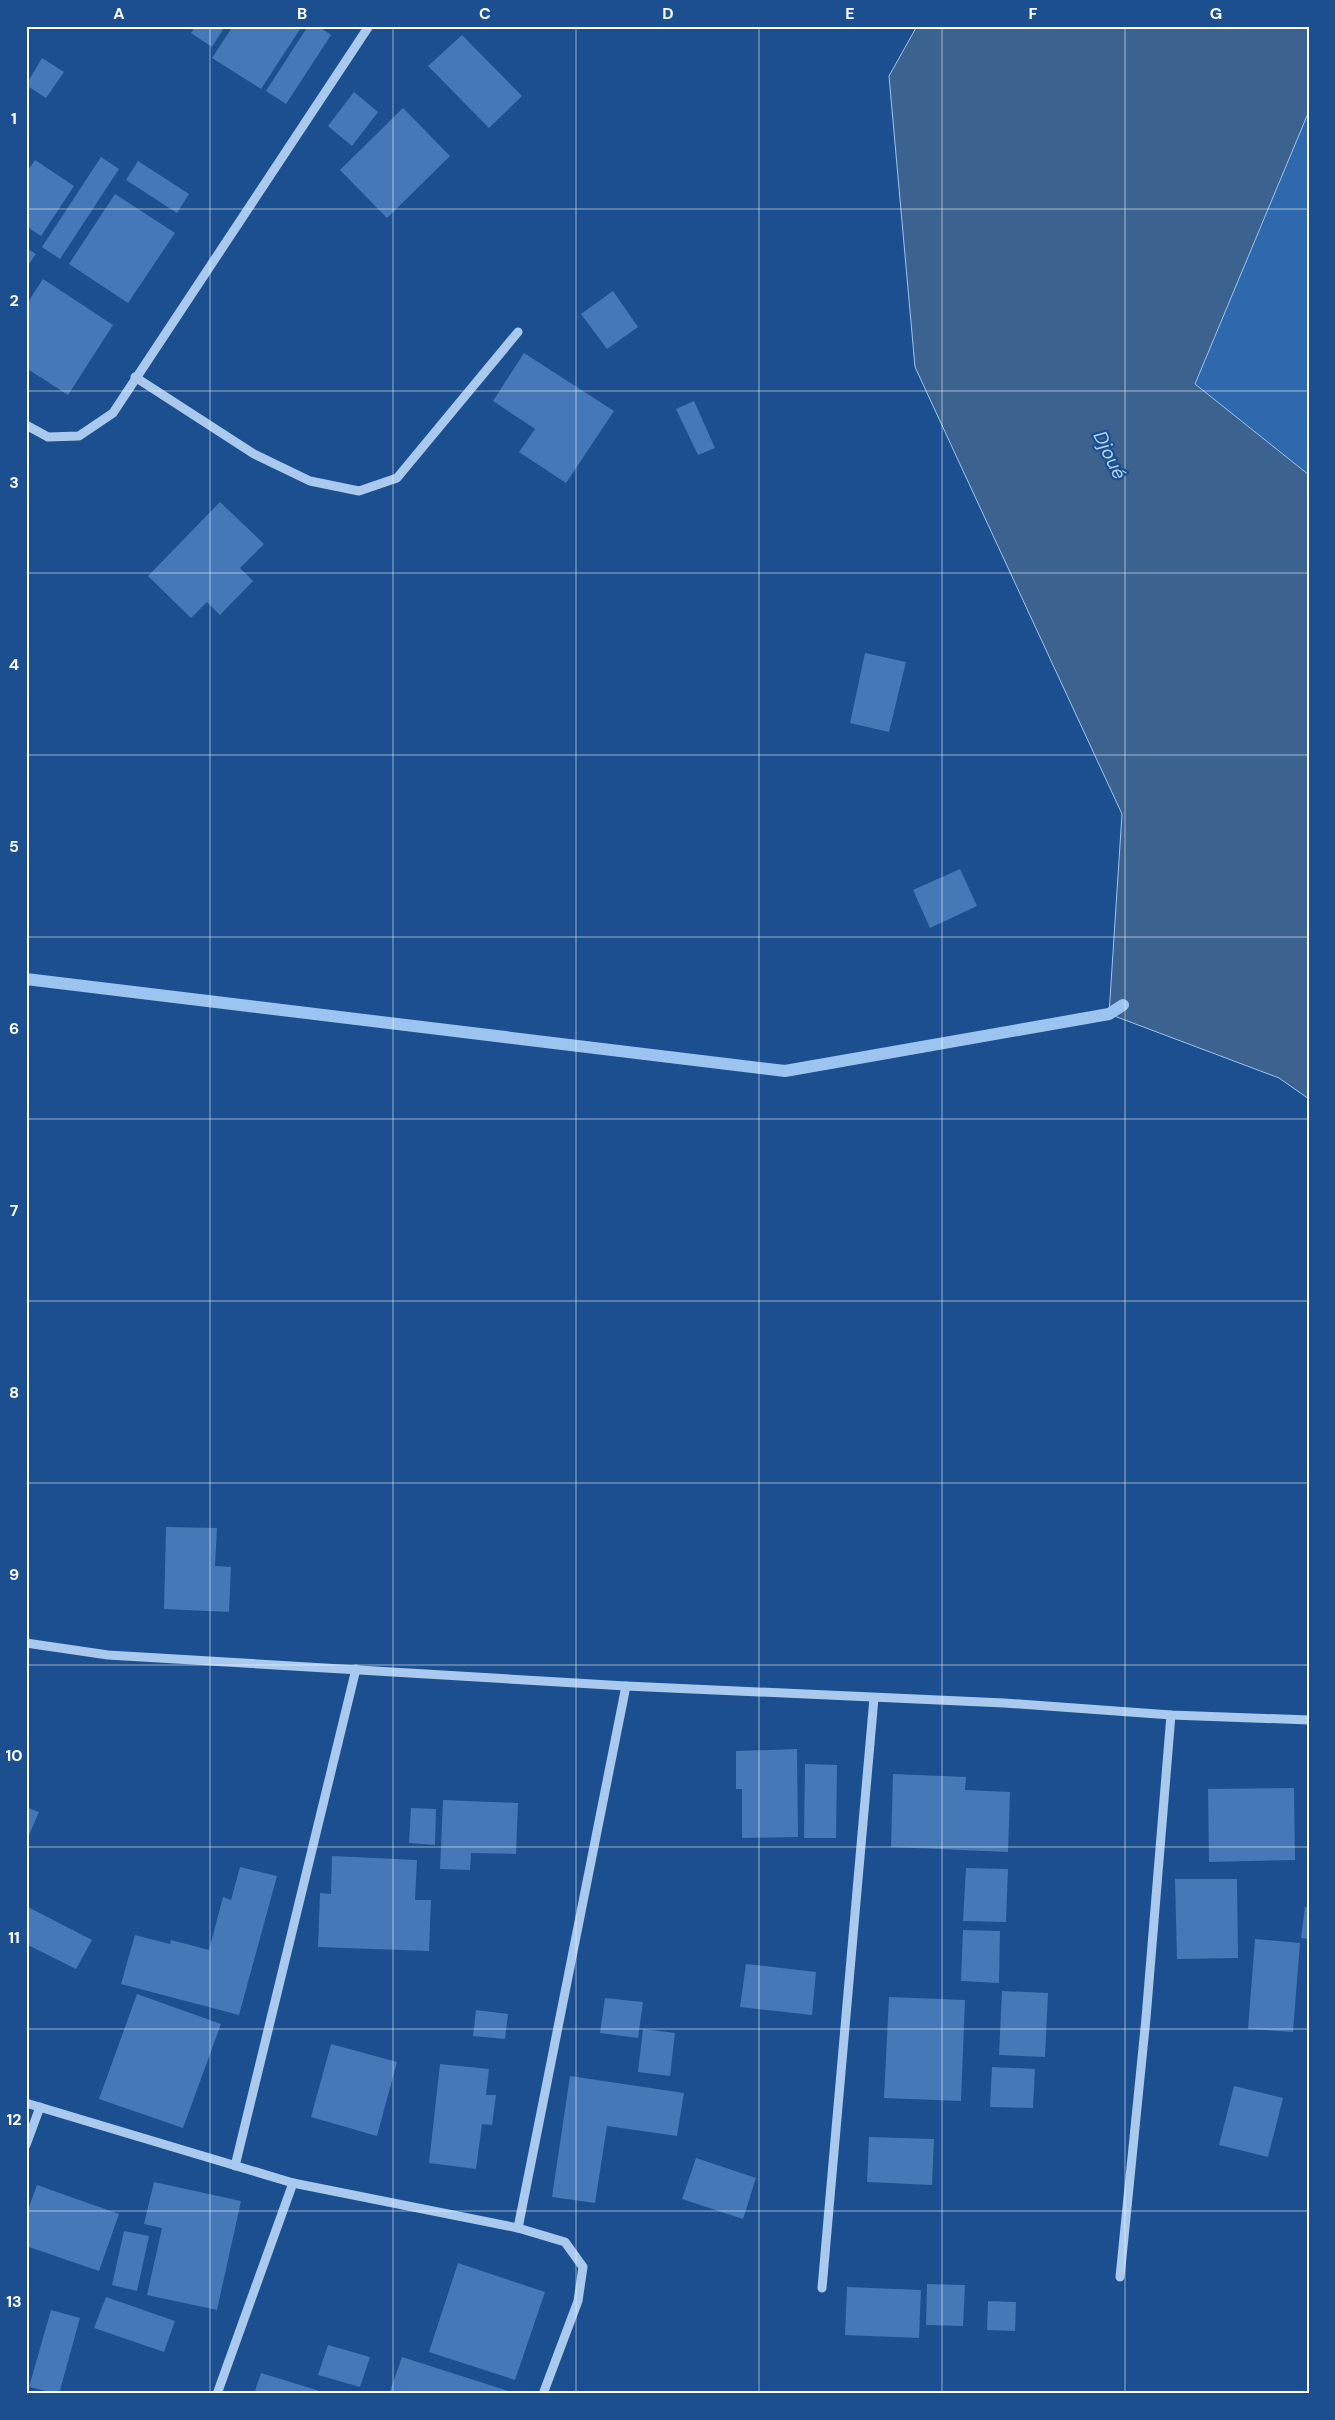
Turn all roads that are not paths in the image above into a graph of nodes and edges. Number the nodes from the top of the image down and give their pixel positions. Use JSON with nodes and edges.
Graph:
{"nodes":[{"id":1,"x":369,"y":26,"type":"edge"},
{"id":2,"x":518,"y":332,"type":"dead end"},
{"id":3,"x":135,"y":377,"type":"junction"},
{"id":4,"x":26,"y":425,"type":"edge"},
{"id":5,"x":26,"y":1643,"type":"edge"},
{"id":6,"x":356,"y":1669,"type":"junction"},
{"id":7,"x":626,"y":1686,"type":"junction"},
{"id":8,"x":874,"y":1698,"type":"junction"},
{"id":9,"x":1171,"y":1715,"type":"junction"},
{"id":10,"x":1309,"y":1720,"type":"edge"},
{"id":11,"x":26,"y":2103,"type":"edge"},
{"id":12,"x":40,"y":2107,"type":"junction"},
{"id":13,"x":26,"y":2145,"type":"edge"},
{"id":14,"x":235,"y":2166,"type":"junction"},
{"id":15,"x":293,"y":2183,"type":"junction"},
{"id":16,"x":518,"y":2228,"type":"junction"},
{"id":17,"x":1120,"y":2277,"type":"dead end"},
{"id":18,"x":822,"y":2288,"type":"dead end"},
{"id":19,"x":217,"y":2394,"type":"edge"},
{"id":20,"x":543,"y":2394,"type":"edge"}],
"edges":[{"from":1,"to":3,"type":"street"},
{"from":2,"to":3,"type":"street"},
{"from":3,"to":4,"type":"street"},
{"from":5,"to":6,"type":"street"},
{"from":6,"to":7,"type":"street"},
{"from":6,"to":14,"type":"street"},
{"from":7,"to":8,"type":"street"},
{"from":7,"to":16,"type":"street"},
{"from":8,"to":9,"type":"street"},
{"from":8,"to":18,"type":"street"},
{"from":9,"to":10,"type":"street"},
{"from":9,"to":17,"type":"street"},
{"from":11,"to":12,"type":"street"},
{"from":12,"to":13,"type":"street"},
{"from":12,"to":14,"type":"street"},
{"from":14,"to":15,"type":"street"},
{"from":15,"to":16,"type":"street"},
{"from":15,"to":19,"type":"street"},
{"from":16,"to":20,"type":"street"}]}
